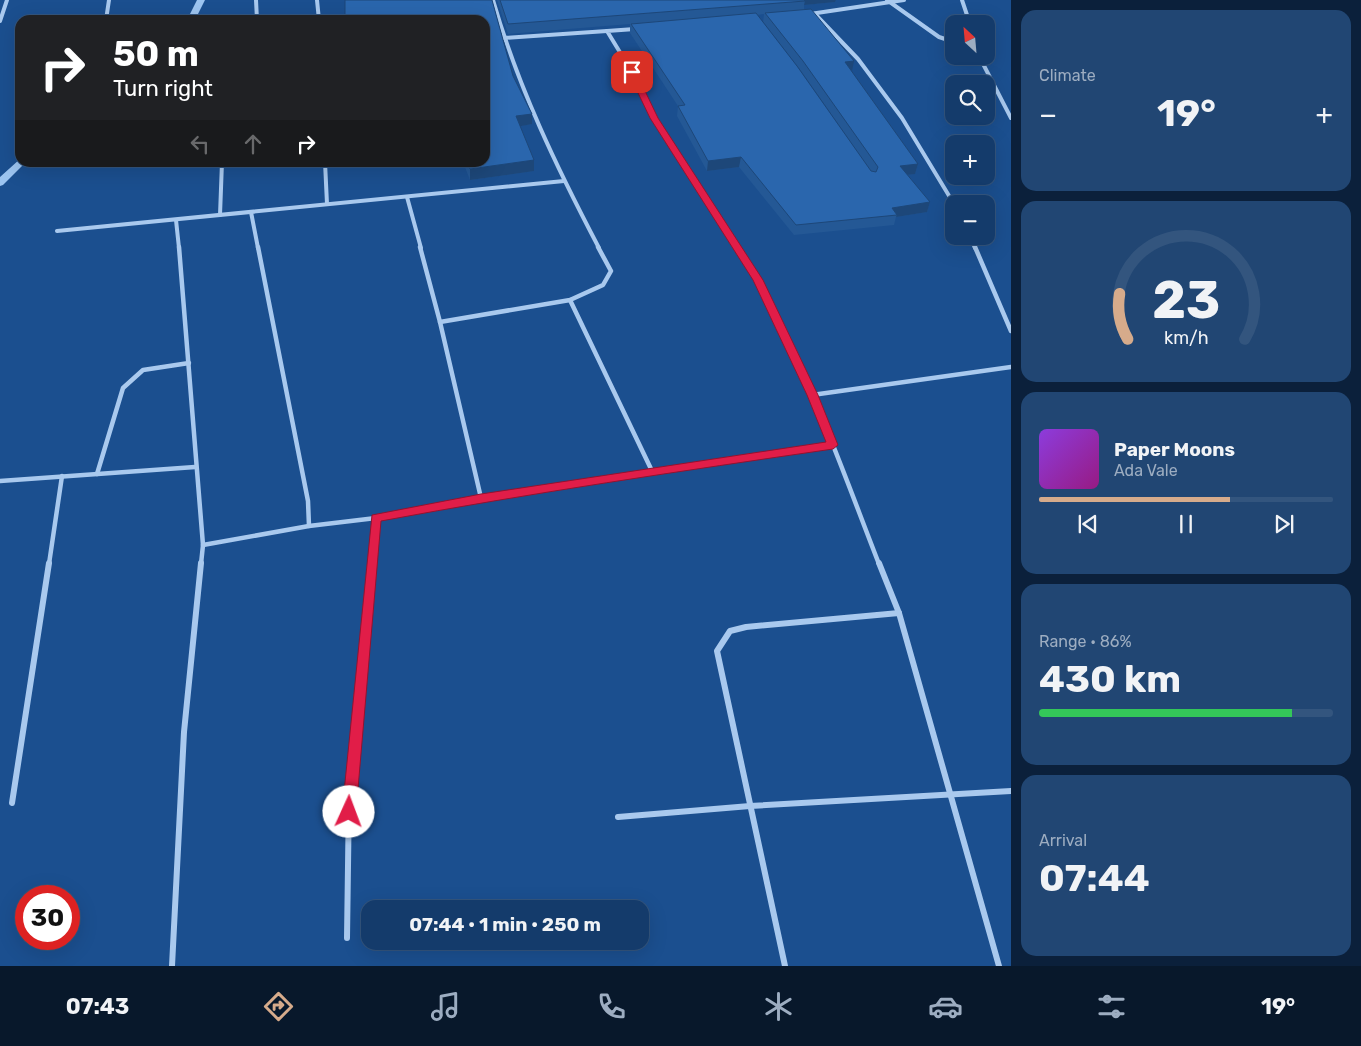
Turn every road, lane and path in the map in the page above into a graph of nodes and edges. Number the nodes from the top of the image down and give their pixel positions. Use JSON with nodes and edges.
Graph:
{"nodes":[{"id":1,"x":6,"y":0,"type":"edge"},
{"id":2,"x":109,"y":0,"type":"edge"},
{"id":3,"x":256,"y":0,"type":"edge"},
{"id":4,"x":317,"y":0,"type":"edge"},
{"id":5,"x":493,"y":0,"type":"edge"},
{"id":6,"x":904,"y":0,"type":"edge"},
{"id":7,"x":962,"y":0,"type":"edge"},
{"id":8,"x":888,"y":2,"type":"edge"},
{"id":9,"x":815,"y":14,"type":"junction"},
{"id":10,"x":107,"y":15,"type":"edge"},
{"id":11,"x":257,"y":15,"type":"edge"},
{"id":12,"x":318,"y":15,"type":"edge"},
{"id":13,"x":805,"y":15,"type":"edge"},
{"id":14,"x":967,"y":15,"type":"edge"},
{"id":15,"x":0,"y":21,"type":"edge"},
{"id":16,"x":643,"y":29,"type":"edge"},
{"id":17,"x":607,"y":31,"type":"junction"},
{"id":18,"x":503,"y":38,"type":"junction"},
{"id":19,"x":945,"y":39,"type":"edge"},
{"id":20,"x":984,"y":65,"type":"edge"},
{"id":21,"x":1011,"y":118,"type":"edge"},
{"id":22,"x":222,"y":167,"type":"edge"},
{"id":23,"x":325,"y":167,"type":"edge"},
{"id":24,"x":564,"y":181,"type":"junction"},
{"id":25,"x":949,"y":195,"type":"edge"},
{"id":26,"x":407,"y":197,"type":"junction"},
{"id":27,"x":327,"y":204,"type":"junction"},
{"id":28,"x":251,"y":212,"type":"junction"},
{"id":29,"x":220,"y":215,"type":"junction"},
{"id":30,"x":176,"y":220,"type":"junction"},
{"id":31,"x":58,"y":231,"type":"dead end"},
{"id":32,"x":974,"y":245,"type":"edge"},
{"id":33,"x":570,"y":300,"type":"junction"},
{"id":34,"x":440,"y":322,"type":"junction"},
{"id":35,"x":1011,"y":331,"type":"edge"},
{"id":36,"x":189,"y":363,"type":"junction"},
{"id":37,"x":1011,"y":368,"type":"edge"},
{"id":38,"x":812,"y":395,"type":"junction"},
{"id":39,"x":833,"y":445,"type":"junction"},
{"id":40,"x":195,"y":467,"type":"junction"},
{"id":41,"x":652,"y":471,"type":"junction"},
{"id":42,"x":97,"y":474,"type":"junction"},
{"id":43,"x":62,"y":476,"type":"junction"},
{"id":44,"x":0,"y":480,"type":"edge"},
{"id":45,"x":481,"y":498,"type":"junction"},
{"id":46,"x":376,"y":518,"type":"junction"},
{"id":47,"x":309,"y":526,"type":"junction"},
{"id":48,"x":203,"y":545,"type":"junction"},
{"id":49,"x":899,"y":613,"type":"junction"},
{"id":50,"x":1011,"y":791,"type":"edge"},
{"id":51,"x":951,"y":794,"type":"junction"},
{"id":52,"x":12,"y":803,"type":"dead end"},
{"id":53,"x":750,"y":806,"type":"junction"},
{"id":54,"x":618,"y":817,"type":"dead end"},
{"id":55,"x":347,"y":938,"type":"dead end"},
{"id":56,"x":172,"y":966,"type":"edge"},
{"id":57,"x":786,"y":966,"type":"edge"},
{"id":58,"x":999,"y":966,"type":"edge"}],
"edges":[{"from":1,"to":15,"type":"street"},
{"from":2,"to":10,"type":"street"},
{"from":3,"to":11,"type":"street"},
{"from":4,"to":12,"type":"street"},
{"from":5,"to":18,"type":"street"},
{"from":6,"to":8,"type":"street"},
{"from":7,"to":14,"type":"street"},
{"from":8,"to":9,"type":"street"},
{"from":8,"to":19,"type":"street"},
{"from":9,"to":13,"type":"street"},
{"from":9,"to":25,"type":"street"},
{"from":16,"to":17,"type":"street"},
{"from":17,"to":18,"type":"street"},
{"from":17,"to":38,"type":"street"},
{"from":18,"to":24,"type":"street"},
{"from":20,"to":21,"type":"street"},
{"from":22,"to":29,"type":"street"},
{"from":23,"to":27,"type":"street"},
{"from":24,"to":26,"type":"street"},
{"from":24,"to":33,"type":"street"},
{"from":26,"to":27,"type":"street"},
{"from":26,"to":34,"type":"street"},
{"from":27,"to":28,"type":"street"},
{"from":28,"to":29,"type":"street"},
{"from":28,"to":47,"type":"street"},
{"from":29,"to":30,"type":"street"},
{"from":30,"to":31,"type":"street"},
{"from":30,"to":36,"type":"street"},
{"from":32,"to":35,"type":"street"},
{"from":33,"to":34,"type":"street"},
{"from":33,"to":41,"type":"street"},
{"from":34,"to":45,"type":"street"},
{"from":36,"to":40,"type":"street"},
{"from":36,"to":42,"type":"street"},
{"from":37,"to":38,"type":"street"},
{"from":38,"to":39,"type":"street"},
{"from":39,"to":41,"type":"street"},
{"from":39,"to":49,"type":"street"},
{"from":40,"to":42,"type":"street"},
{"from":40,"to":48,"type":"street"},
{"from":41,"to":45,"type":"street"},
{"from":42,"to":43,"type":"street"},
{"from":43,"to":44,"type":"street"},
{"from":43,"to":52,"type":"street"},
{"from":45,"to":46,"type":"street"},
{"from":46,"to":47,"type":"street"},
{"from":46,"to":55,"type":"street"},
{"from":47,"to":48,"type":"street"},
{"from":48,"to":56,"type":"street"},
{"from":49,"to":51,"type":"street"},
{"from":49,"to":53,"type":"street"},
{"from":50,"to":51,"type":"street"},
{"from":51,"to":53,"type":"street"},
{"from":51,"to":58,"type":"street"},
{"from":53,"to":54,"type":"street"},
{"from":53,"to":57,"type":"street"}]}
